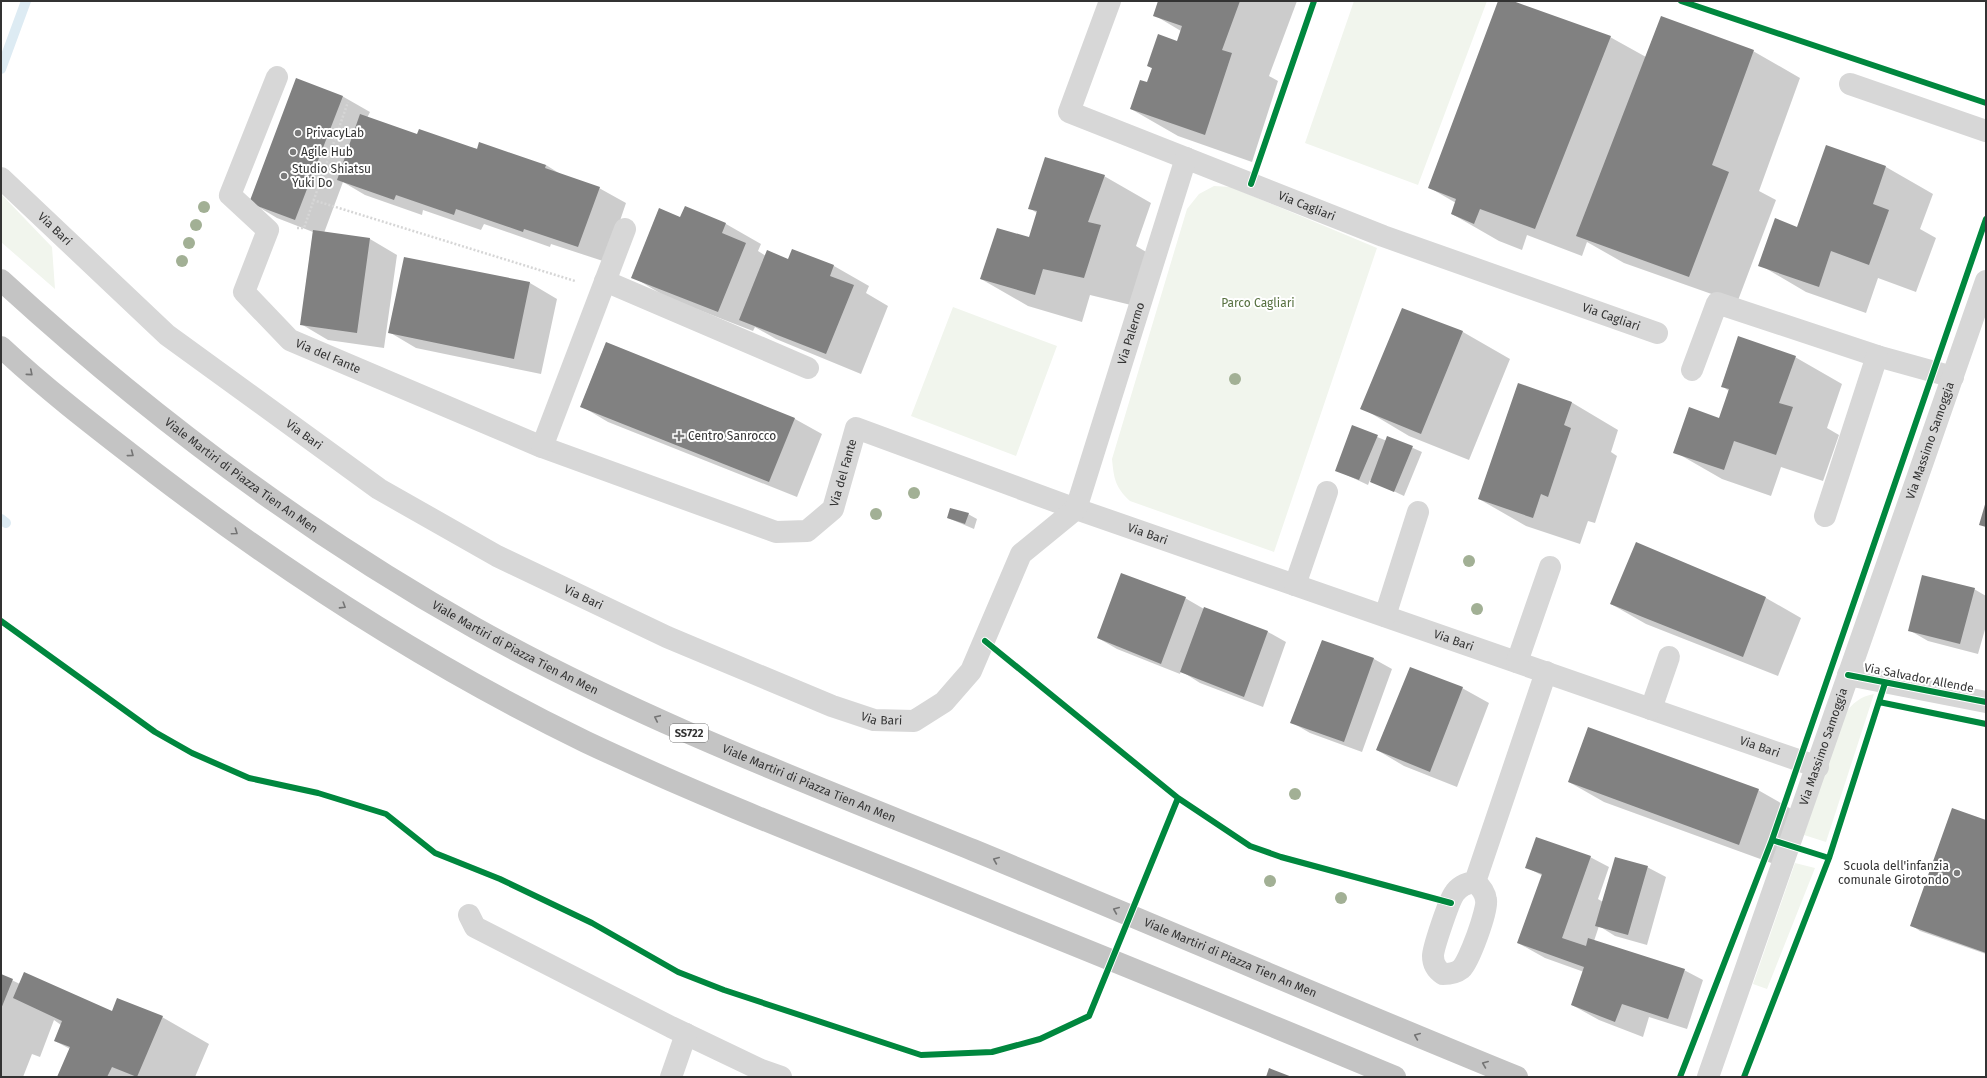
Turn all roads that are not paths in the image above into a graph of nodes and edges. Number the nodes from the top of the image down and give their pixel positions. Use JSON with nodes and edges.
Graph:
{"nodes":[{"id":1,"x":1110,"y":1,"type":"edge"},
{"id":2,"x":276,"y":77,"type":"dead end"},
{"id":3,"x":1850,"y":84,"type":"dead end"},
{"id":4,"x":1986,"y":131,"type":"edge"},
{"id":5,"x":1186,"y":158,"type":"junction"},
{"id":6,"x":1,"y":178,"type":"edge"},
{"id":7,"x":625,"y":229,"type":"dead end"},
{"id":8,"x":1,"y":280,"type":"edge"},
{"id":9,"x":1986,"y":281,"type":"edge"},
{"id":10,"x":604,"y":285,"type":"junction"},
{"id":11,"x":1657,"y":333,"type":"dead end"},
{"id":12,"x":1,"y":347,"type":"edge"},
{"id":13,"x":1877,"y":356,"type":"junction"},
{"id":14,"x":808,"y":368,"type":"dead end"},
{"id":15,"x":1692,"y":370,"type":"dead end"},
{"id":16,"x":1953,"y":377,"type":"junction"},
{"id":17,"x":542,"y":447,"type":"junction"},
{"id":18,"x":1327,"y":492,"type":"dead end"},
{"id":19,"x":1076,"y":509,"type":"junction"},
{"id":20,"x":1418,"y":512,"type":"dead end"},
{"id":21,"x":1825,"y":516,"type":"dead end"},
{"id":22,"x":1550,"y":567,"type":"dead end"},
{"id":23,"x":1294,"y":585,"type":"junction"},
{"id":24,"x":1385,"y":616,"type":"junction"},
{"id":25,"x":1669,"y":657,"type":"dead end"},
{"id":26,"x":1517,"y":662,"type":"junction"},
{"id":27,"x":1546,"y":672,"type":"junction"},
{"id":28,"x":1848,"y":675,"type":"junction"},
{"id":29,"x":1986,"y":702,"type":"edge"},
{"id":30,"x":1651,"y":709,"type":"junction"},
{"id":31,"x":1818,"y":767,"type":"junction"},
{"id":32,"x":1475,"y":882,"type":"dead end"},
{"id":33,"x":469,"y":915,"type":"dead end"},
{"id":34,"x":686,"y":1034,"type":"junction"},
{"id":35,"x":774,"y":1076,"type":"edge"},
{"id":36,"x":671,"y":1077,"type":"edge"},
{"id":37,"x":1395,"y":1077,"type":"edge"},
{"id":38,"x":1517,"y":1077,"type":"edge"},
{"id":39,"x":1708,"y":1077,"type":"edge"}],
"edges":[{"from":1,"to":5,"type":"street","name":"Via Cagliari"},
{"from":2,"to":17,"type":"street","name":"Via del Fante"},
{"from":3,"to":4,"type":"street"},
{"from":5,"to":11,"type":"street","name":"Via Cagliari"},
{"from":5,"to":19,"type":"street","name":"Via Palermo"},
{"from":6,"to":19,"type":"street","name":"Via Bari"},
{"from":7,"to":10,"type":"street"},
{"from":38,"to":8,"type":"highway","name":"Viale Martiri di Piazza Tien An Men","number":"SS722","one_way":true},
{"from":9,"to":16,"type":"street","name":"Via Massimo Samoggia"},
{"from":10,"to":14,"type":"street"},
{"from":10,"to":17,"type":"street"},
{"from":12,"to":37,"type":"highway","one_way":true},
{"from":13,"to":15,"type":"street"},
{"from":13,"to":16,"type":"street"},
{"from":13,"to":21,"type":"street"},
{"from":16,"to":28,"type":"street","name":"Via Massimo Samoggia"},
{"from":17,"to":19,"type":"street","name":"Via del Fante"},
{"from":18,"to":23,"type":"street"},
{"from":19,"to":23,"type":"street","name":"Via Bari"},
{"from":20,"to":24,"type":"street"},
{"from":22,"to":26,"type":"street"},
{"from":23,"to":24,"type":"street","name":"Via Bari"},
{"from":24,"to":26,"type":"street","name":"Via Bari"},
{"from":25,"to":30,"type":"street"},
{"from":26,"to":27,"type":"street","name":"Via Bari"},
{"from":27,"to":30,"type":"street","name":"Via Bari"},
{"from":27,"to":32,"type":"street"},
{"from":28,"to":29,"type":"street","name":"Via Salvador Allende"},
{"from":28,"to":31,"type":"street","name":"Via Massimo Samoggia"},
{"from":30,"to":31,"type":"street","name":"Via Bari"},
{"from":31,"to":39,"type":"street","name":"Via Massimo Samoggia"},
{"from":33,"to":34,"type":"street"},
{"from":34,"to":35,"type":"street"},
{"from":34,"to":36,"type":"street"}]}
